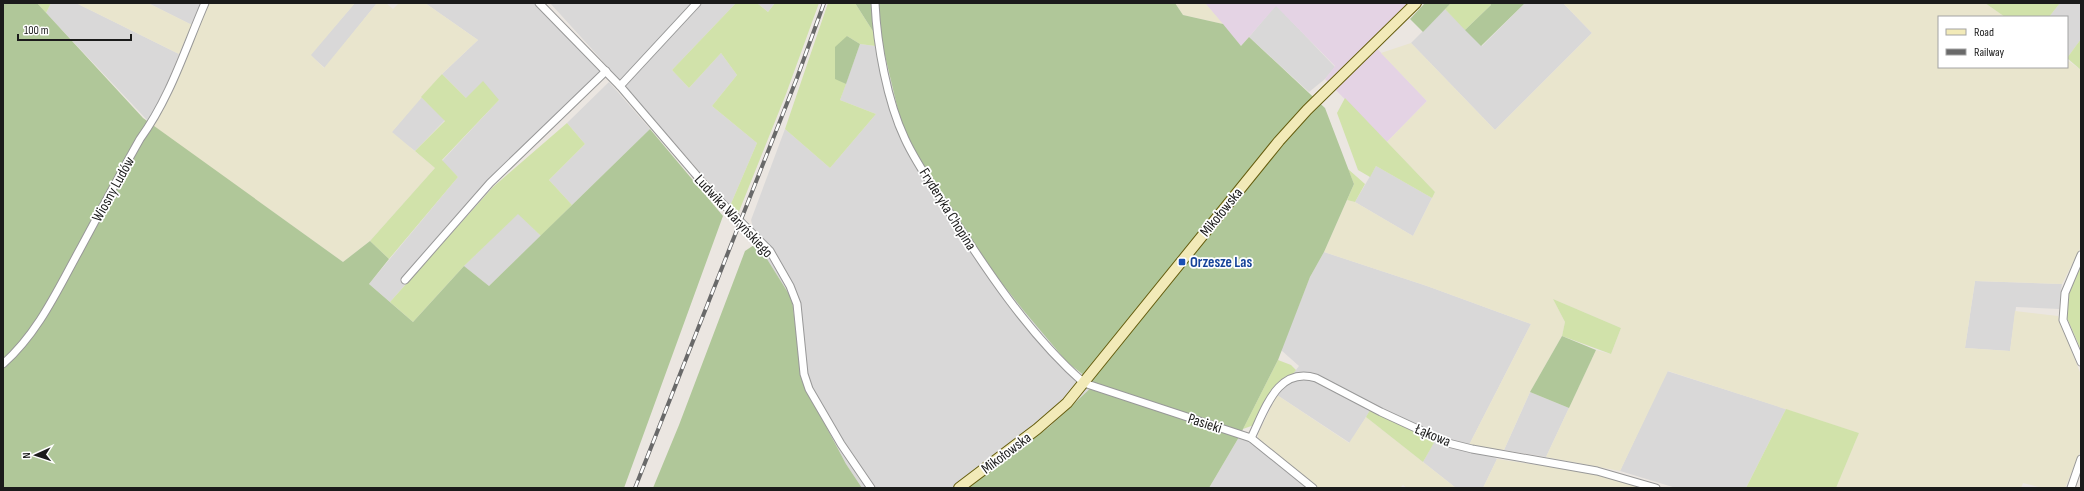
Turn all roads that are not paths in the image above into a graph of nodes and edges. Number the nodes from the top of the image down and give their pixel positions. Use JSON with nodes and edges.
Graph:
{"nodes":[{"id":1,"x":205,"y":3,"type":"edge"},
{"id":2,"x":539,"y":3,"type":"edge"},
{"id":3,"x":697,"y":3,"type":"edge"},
{"id":4,"x":875,"y":3,"type":"edge"},
{"id":5,"x":1416,"y":3,"type":"edge"},
{"id":6,"x":606,"y":71,"type":"junction"},
{"id":7,"x":620,"y":86,"type":"junction"},
{"id":8,"x":2081,"y":255,"type":"edge"},
{"id":9,"x":405,"y":280,"type":"dead end"},
{"id":10,"x":2081,"y":362,"type":"edge"},
{"id":11,"x":3,"y":364,"type":"edge"},
{"id":12,"x":1084,"y":383,"type":"junction"},
{"id":13,"x":1251,"y":438,"type":"junction"},
{"id":14,"x":2081,"y":459,"type":"edge"},
{"id":15,"x":871,"y":488,"type":"edge"},
{"id":16,"x":959,"y":488,"type":"edge"},
{"id":17,"x":1313,"y":488,"type":"edge"},
{"id":18,"x":1656,"y":488,"type":"edge"},
{"id":19,"x":2071,"y":488,"type":"edge"}],
"edges":[{"from":1,"to":11,"type":"street","name":"Wiosny Ludów"},
{"from":2,"to":6,"type":"street","name":"Ludwika Waryńskiego"},
{"from":3,"to":7,"type":"street"},
{"from":4,"to":12,"type":"street","name":"Fryderyka Chopina"},
{"from":5,"to":12,"type":"main road","name":"Mikołowska"},
{"from":6,"to":7,"type":"street","name":"Ludwika Waryńskiego"},
{"from":6,"to":9,"type":"street"},
{"from":7,"to":15,"type":"street","name":"Ludwika Waryńskiego"},
{"from":8,"to":10,"type":"street"},
{"from":12,"to":13,"type":"street","name":"Pasieki"},
{"from":12,"to":16,"type":"main road","name":"Mikołowska"},
{"from":13,"to":17,"type":"street","name":"Pasieki"},
{"from":13,"to":18,"type":"street","name":"Łąkowa"},
{"from":14,"to":19,"type":"street"}]}
